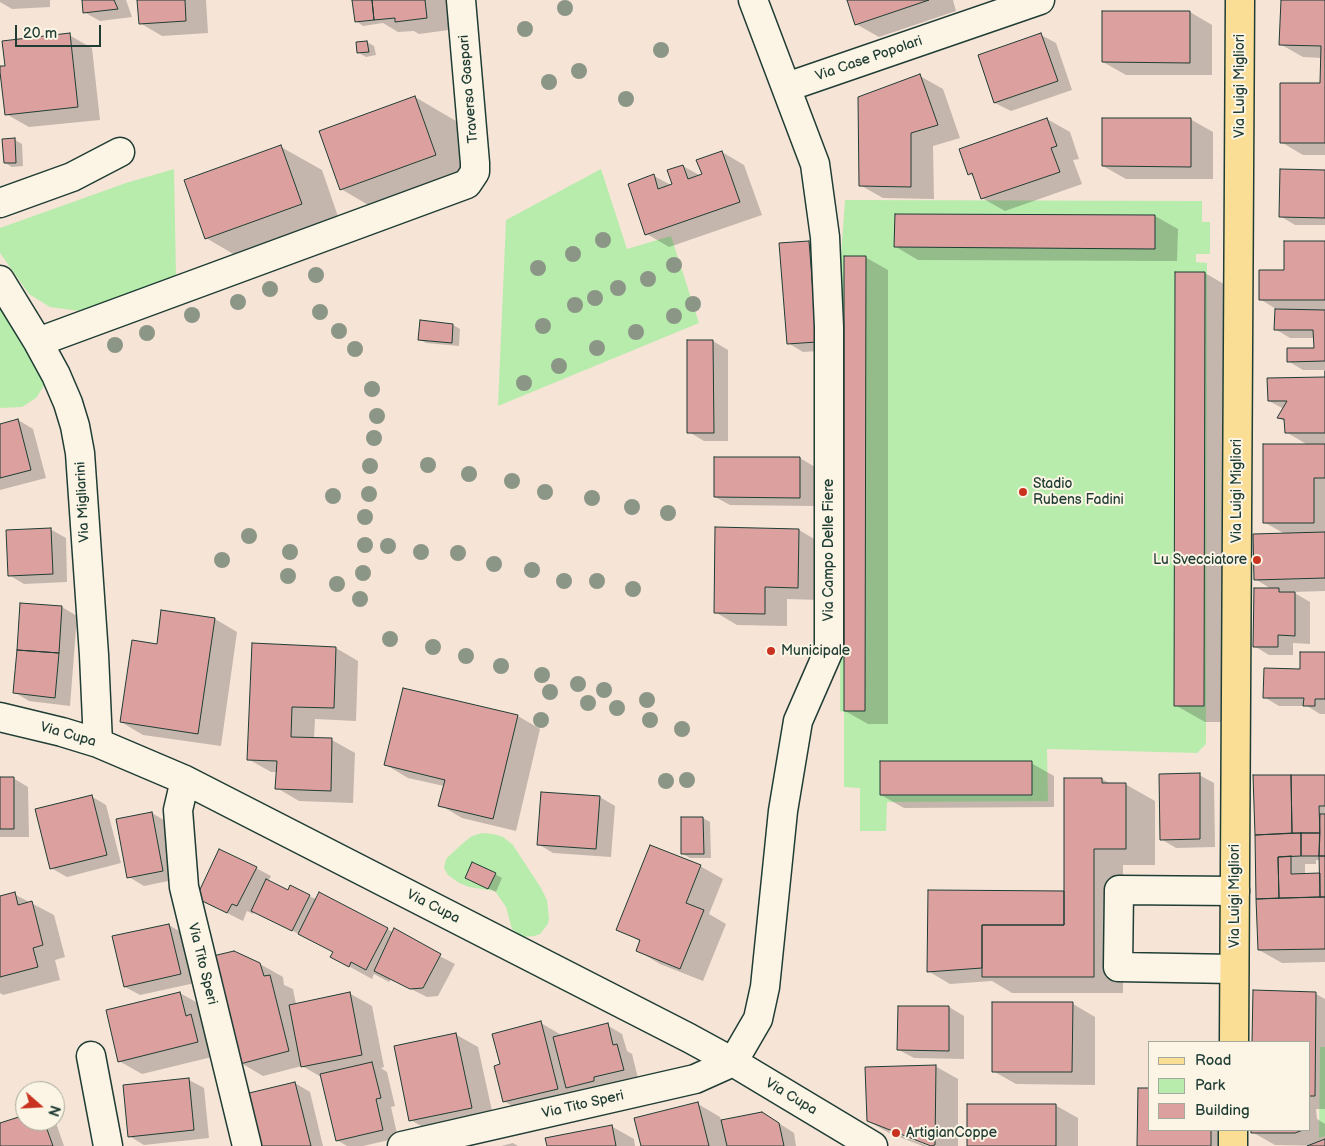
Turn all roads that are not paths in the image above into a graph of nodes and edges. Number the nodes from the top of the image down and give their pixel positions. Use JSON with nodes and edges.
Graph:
{"nodes":[{"id":1,"x":461,"y":0,"type":"edge"},
{"id":2,"x":753,"y":0,"type":"edge"},
{"id":3,"x":1040,"y":0,"type":"edge"},
{"id":4,"x":1240,"y":0,"type":"edge"},
{"id":5,"x":787,"y":87,"type":"junction"},
{"id":6,"x":120,"y":152,"type":"dead end"},
{"id":7,"x":0,"y":203,"type":"edge"},
{"id":8,"x":0,"y":280,"type":"edge"},
{"id":9,"x":38,"y":342,"type":"junction"},
{"id":10,"x":0,"y":717,"type":"edge"},
{"id":11,"x":98,"y":743,"type":"junction"},
{"id":12,"x":184,"y":780,"type":"junction"},
{"id":13,"x":1235,"y":891,"type":"junction"},
{"id":14,"x":1234,"y":969,"type":"junction"},
{"id":15,"x":1234,"y":1041,"type":"edge"},
{"id":16,"x":91,"y":1056,"type":"dead end"},
{"id":17,"x":733,"y":1062,"type":"junction"},
{"id":18,"x":1233,"y":1131,"type":"edge"},
{"id":19,"x":856,"y":1142,"type":"edge"},
{"id":20,"x":108,"y":1146,"type":"edge"},
{"id":21,"x":247,"y":1146,"type":"edge"},
{"id":22,"x":402,"y":1146,"type":"edge"},
{"id":23,"x":1233,"y":1146,"type":"edge"}],
"edges":[{"from":1,"to":9,"type":"street","name":"Traversa Gaspari"},
{"from":2,"to":5,"type":"street"},
{"from":3,"to":5,"type":"street","name":"Via Case Popolari"},
{"from":4,"to":13,"type":"main road","name":"Via Luigi Migliori"},
{"from":5,"to":17,"type":"street","name":"Via Campo Delle Fiere"},
{"from":6,"to":7,"type":"street"},
{"from":8,"to":9,"type":"street","name":"Via Migliarini"},
{"from":9,"to":11,"type":"street","name":"Via Migliarini"},
{"from":10,"to":11,"type":"street","name":"Via Cupa"},
{"from":11,"to":12,"type":"street","name":"Via Cupa"},
{"from":12,"to":17,"type":"street","name":"Via Cupa"},
{"from":12,"to":21,"type":"street","name":"Via Tito Speri"},
{"from":13,"to":14,"type":"main road","name":"Via Luigi Migliori"},
{"from":13,"to":14,"type":"street"},
{"from":14,"to":15,"type":"main road","name":"Via Luigi Migliori"},
{"from":16,"to":20,"type":"street"},
{"from":17,"to":19,"type":"street","name":"Via Cupa"},
{"from":17,"to":22,"type":"street","name":"Via Tito Speri"},
{"from":18,"to":23,"type":"main road"}]}
